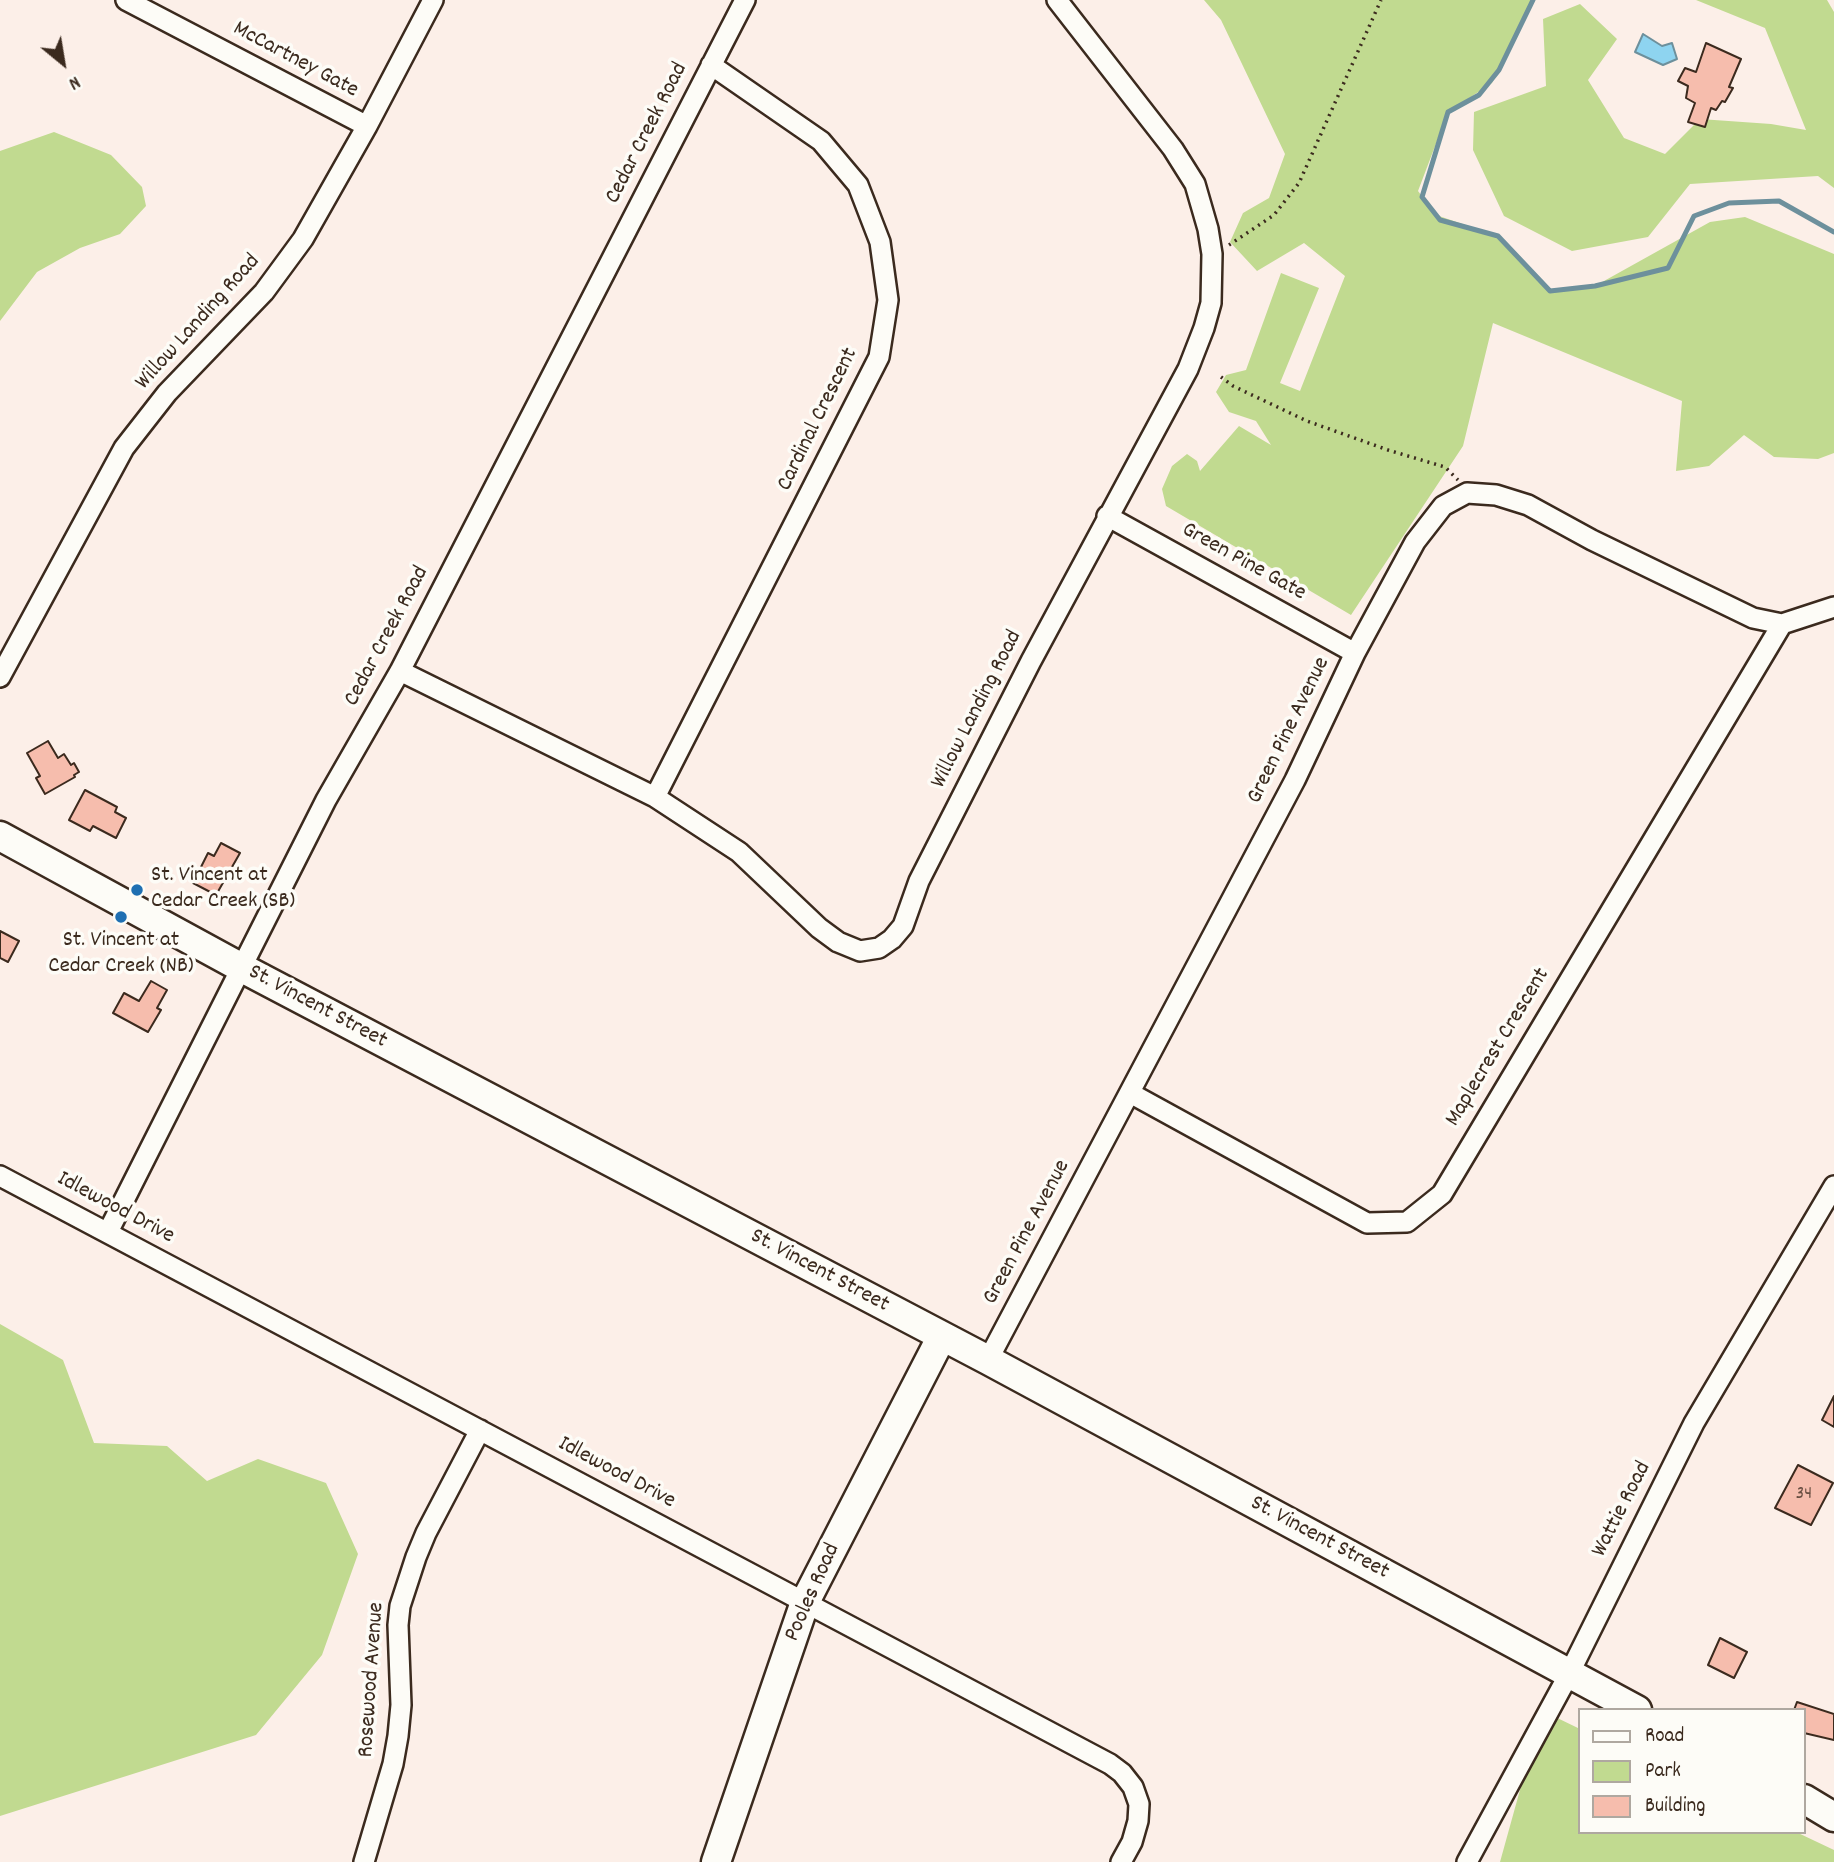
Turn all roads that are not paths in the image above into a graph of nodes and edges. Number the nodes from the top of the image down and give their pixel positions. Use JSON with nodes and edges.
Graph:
{"nodes":[{"id":1,"x":126,"y":0,"type":"edge"},
{"id":2,"x":433,"y":0,"type":"edge"},
{"id":3,"x":746,"y":0,"type":"edge"},
{"id":4,"x":1057,"y":0,"type":"edge"},
{"id":5,"x":711,"y":65,"type":"junction"},
{"id":6,"x":368,"y":126,"type":"junction"},
{"id":7,"x":1107,"y":516,"type":"junction"},
{"id":8,"x":1834,"y":607,"type":"edge"},
{"id":9,"x":1782,"y":624,"type":"junction"},
{"id":10,"x":1355,"y":653,"type":"junction"},
{"id":11,"x":400,"y":671,"type":"junction"},
{"id":12,"x":0,"y":677,"type":"edge"},
{"id":13,"x":655,"y":797,"type":"junction"},
{"id":14,"x":0,"y":836,"type":"edge"},
{"id":15,"x":242,"y":968,"type":"junction"},
{"id":16,"x":1130,"y":1093,"type":"junction"},
{"id":17,"x":0,"y":1176,"type":"edge"},
{"id":18,"x":1834,"y":1186,"type":"edge"},
{"id":19,"x":108,"y":1232,"type":"junction"},
{"id":20,"x":942,"y":1336,"type":"junction"},
{"id":21,"x":988,"y":1360,"type":"junction"},
{"id":22,"x":480,"y":1430,"type":"junction"},
{"id":23,"x":805,"y":1601,"type":"junction"},
{"id":24,"x":1569,"y":1674,"type":"junction"},
{"id":25,"x":1633,"y":1708,"type":"edge"},
{"id":26,"x":1806,"y":1800,"type":"edge"},
{"id":27,"x":1834,"y":1817,"type":"edge"},
{"id":28,"x":364,"y":1862,"type":"edge"},
{"id":29,"x":716,"y":1862,"type":"edge"},
{"id":30,"x":1121,"y":1862,"type":"edge"},
{"id":31,"x":1467,"y":1862,"type":"edge"}],
"edges":[{"from":1,"to":6,"type":"street","name":"McCartney Gate"},
{"from":2,"to":6,"type":"street","name":"Willow Landing Road"},
{"from":3,"to":5,"type":"street","name":"Cedar Creek Road"},
{"from":4,"to":7,"type":"street","name":"Willow Landing Road"},
{"from":5,"to":11,"type":"street","name":"Cedar Creek Road"},
{"from":5,"to":13,"type":"street","name":"Cardinal Crescent"},
{"from":6,"to":12,"type":"street","name":"Willow Landing Road"},
{"from":7,"to":10,"type":"street","name":"Green Pine Gate"},
{"from":7,"to":13,"type":"street","name":"Willow Landing Road"},
{"from":8,"to":9,"type":"street"},
{"from":9,"to":10,"type":"street","name":"Green Pine Avenue"},
{"from":9,"to":16,"type":"street","name":"Maplecrest Crescent"},
{"from":10,"to":16,"type":"street","name":"Green Pine Avenue"},
{"from":11,"to":13,"type":"street","name":"Willow Landing Road"},
{"from":11,"to":15,"type":"street","name":"Cedar Creek Road"},
{"from":14,"to":15,"type":"street","name":"St. Vincent Street"},
{"from":15,"to":19,"type":"street","name":"Cedar Creek Road"},
{"from":15,"to":20,"type":"street","name":"St. Vincent Street"},
{"from":16,"to":21,"type":"street","name":"Green Pine Avenue"},
{"from":17,"to":19,"type":"street","name":"Idlewood Drive"},
{"from":18,"to":24,"type":"street","name":"Wattie Road"},
{"from":19,"to":22,"type":"street","name":"Idlewood Drive"},
{"from":20,"to":21,"type":"street","name":"St. Vincent Street"},
{"from":20,"to":23,"type":"street","name":"Pooles Road"},
{"from":21,"to":24,"type":"street","name":"St. Vincent Street"},
{"from":22,"to":23,"type":"street","name":"Idlewood Drive"},
{"from":22,"to":28,"type":"street","name":"Rosewood Avenue"},
{"from":23,"to":29,"type":"street","name":"Pooles Road"},
{"from":23,"to":30,"type":"street","name":"Idlewood Drive"},
{"from":24,"to":25,"type":"street","name":"St. Vincent Street"},
{"from":24,"to":31,"type":"street","name":"Wattie Road"},
{"from":26,"to":27,"type":"street"}]}
